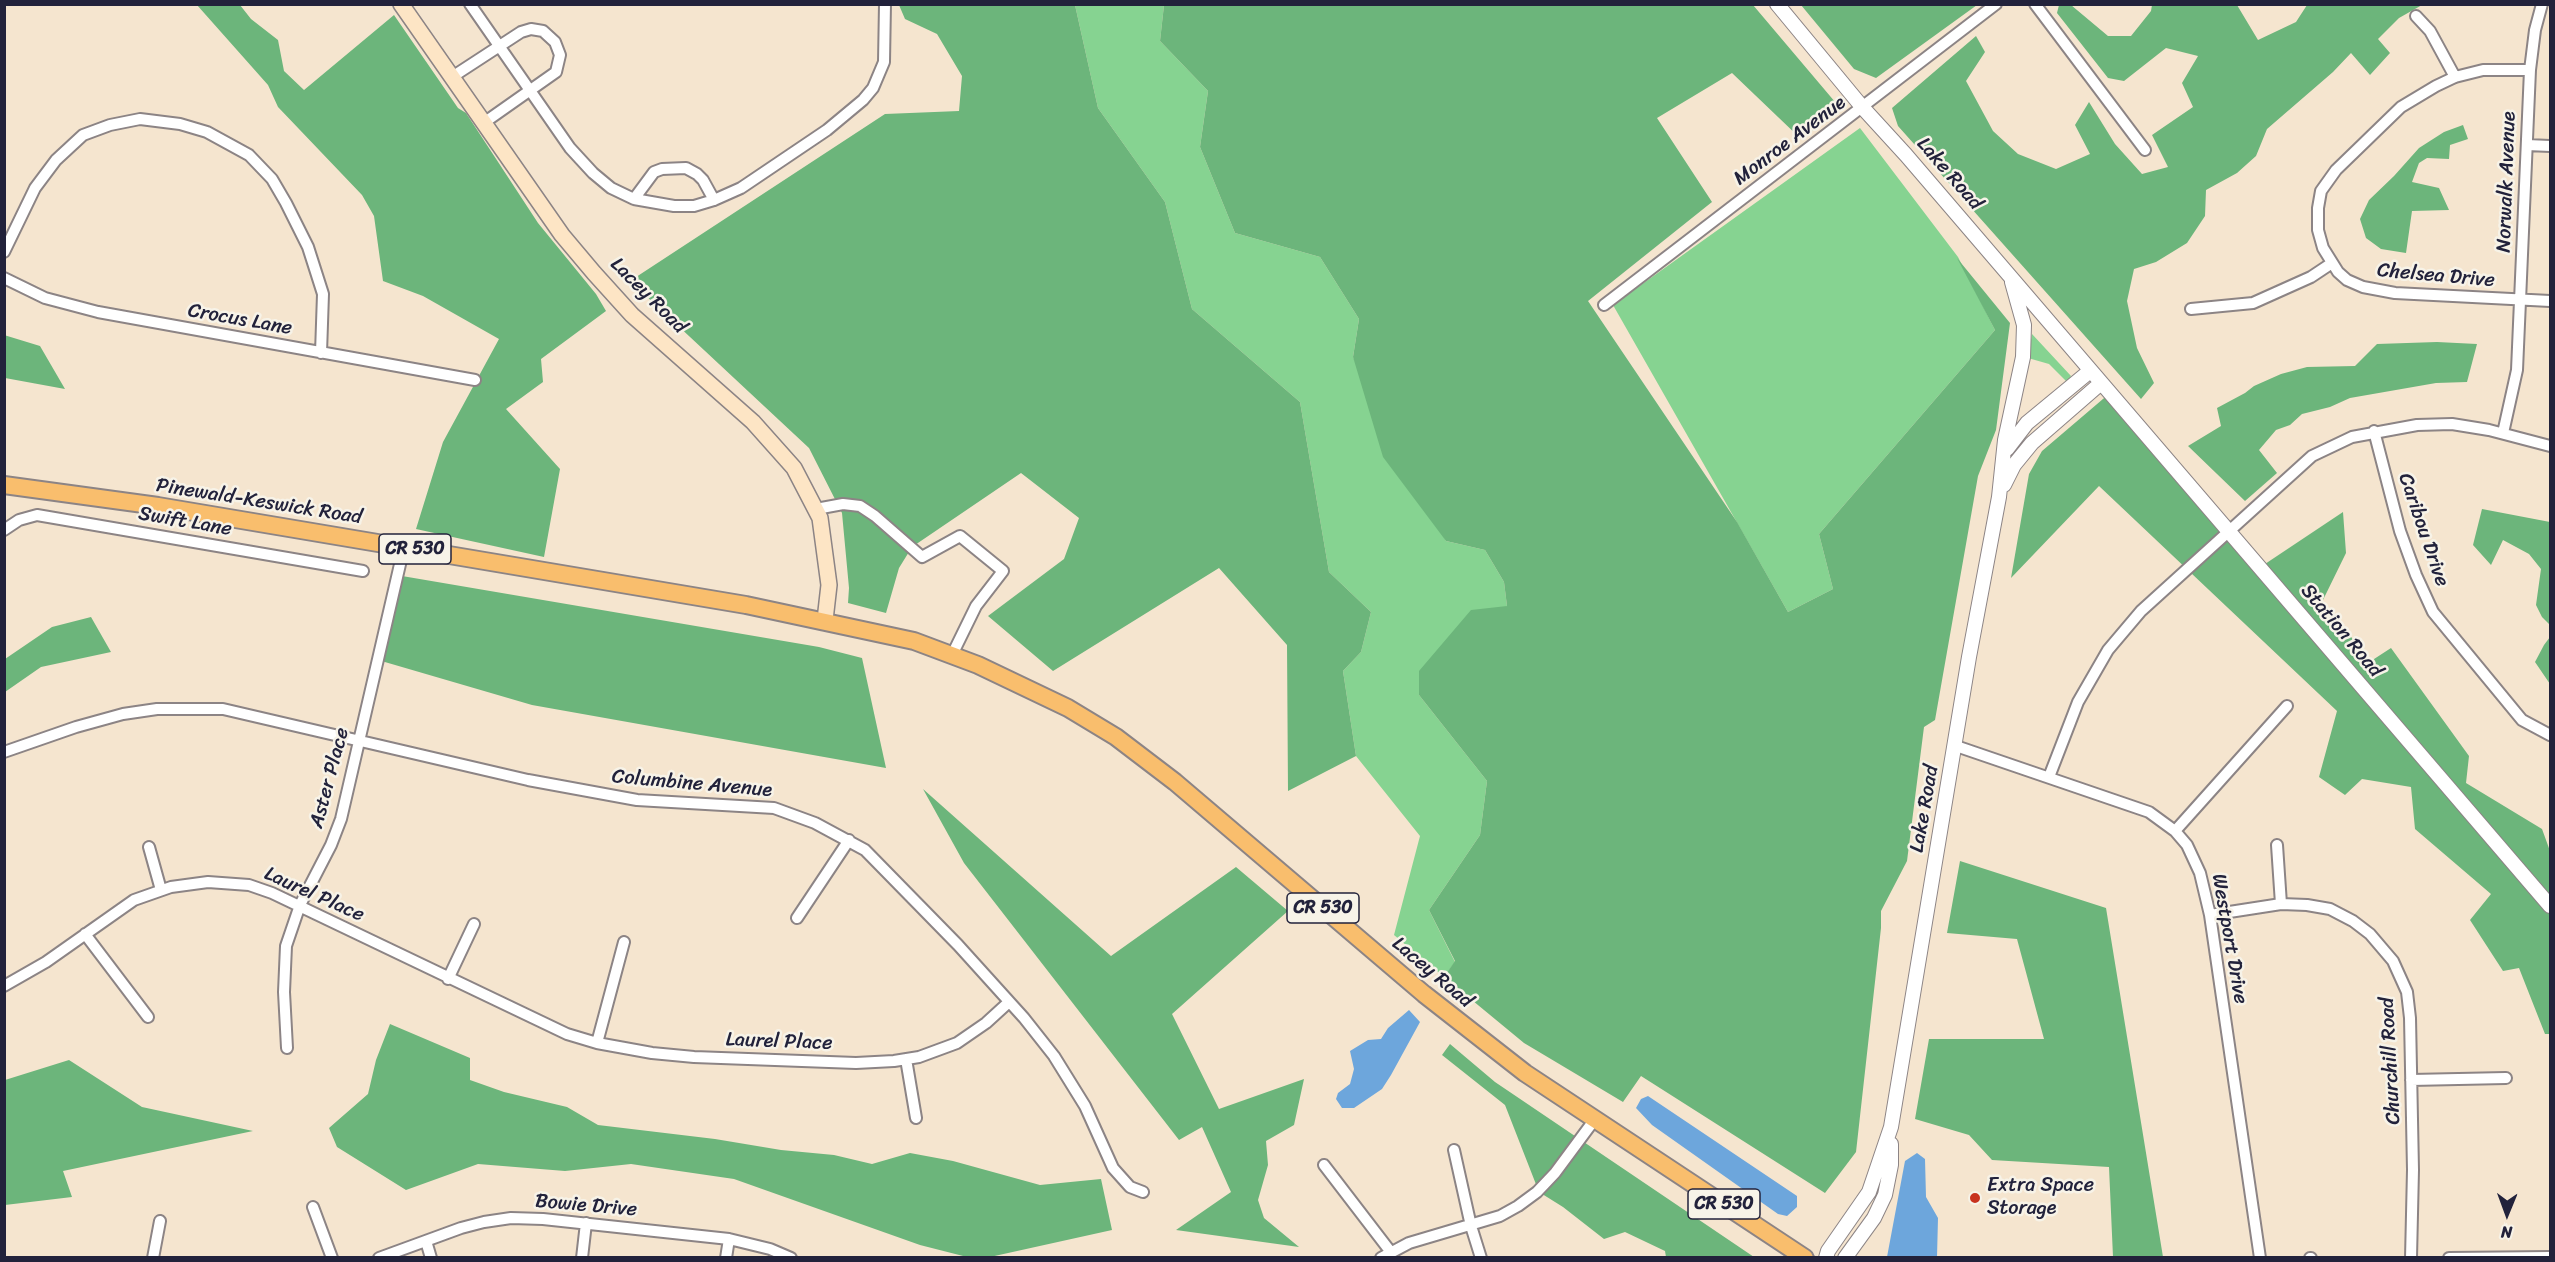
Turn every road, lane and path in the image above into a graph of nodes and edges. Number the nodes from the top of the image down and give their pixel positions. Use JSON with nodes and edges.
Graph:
{"nodes":[{"id":1,"x":401,"y":4,"type":"edge"},
{"id":2,"x":470,"y":4,"type":"edge"},
{"id":3,"x":885,"y":4,"type":"edge"},
{"id":4,"x":1777,"y":4,"type":"edge"},
{"id":5,"x":1996,"y":4,"type":"edge"},
{"id":6,"x":2035,"y":4,"type":"edge"},
{"id":7,"x":2542,"y":4,"type":"edge"},
{"id":8,"x":2416,"y":16,"type":"dead end"},
{"id":9,"x":499,"y":46,"type":"junction"},
{"id":10,"x":2529,"y":70,"type":"junction"},
{"id":11,"x":452,"y":77,"type":"junction"},
{"id":12,"x":2456,"y":77,"type":"junction"},
{"id":13,"x":531,"y":91,"type":"junction"},
{"id":14,"x":1863,"y":108,"type":"junction"},
{"id":15,"x":485,"y":123,"type":"junction"},
{"id":16,"x":2527,"y":145,"type":"junction"},
{"id":17,"x":2550,"y":146,"type":"edge"},
{"id":18,"x":2145,"y":150,"type":"dead end"},
{"id":19,"x":634,"y":199,"type":"junction"},
{"id":20,"x":714,"y":200,"type":"junction"},
{"id":21,"x":4,"y":252,"type":"edge"},
{"id":22,"x":2332,"y":263,"type":"junction"},
{"id":23,"x":2009,"y":274,"type":"junction"},
{"id":24,"x":4,"y":278,"type":"edge"},
{"id":25,"x":2520,"y":300,"type":"junction"},
{"id":26,"x":2550,"y":301,"type":"edge"},
{"id":27,"x":1604,"y":305,"type":"dead end"},
{"id":28,"x":2190,"y":309,"type":"dead end"},
{"id":29,"x":321,"y":353,"type":"junction"},
{"id":30,"x":2090,"y":371,"type":"junction"},
{"id":31,"x":475,"y":380,"type":"dead end"},
{"id":32,"x":2101,"y":383,"type":"junction"},
{"id":33,"x":2374,"y":431,"type":"junction"},
{"id":34,"x":2503,"y":433,"type":"junction"},
{"id":35,"x":2550,"y":446,"type":"edge"},
{"id":36,"x":2004,"y":453,"type":"junction"},
{"id":37,"x":4,"y":485,"type":"edge"},
{"id":38,"x":1999,"y":497,"type":"junction"},
{"id":39,"x":816,"y":509,"type":"junction"},
{"id":40,"x":4,"y":530,"type":"edge"},
{"id":41,"x":2229,"y":530,"type":"junction"},
{"id":42,"x":404,"y":547,"type":"junction"},
{"id":43,"x":363,"y":571,"type":"dead end"},
{"id":44,"x":825,"y":620,"type":"junction"},
{"id":45,"x":952,"y":655,"type":"junction"},
{"id":46,"x":2287,"y":706,"type":"dead end"},
{"id":47,"x":2550,"y":735,"type":"edge"},
{"id":48,"x":359,"y":741,"type":"junction"},
{"id":49,"x":1956,"y":746,"type":"junction"},
{"id":50,"x":4,"y":752,"type":"edge"},
{"id":51,"x":2049,"y":777,"type":"junction"},
{"id":52,"x":2175,"y":831,"type":"junction"},
{"id":53,"x":849,"y":840,"type":"junction"},
{"id":54,"x":2277,"y":844,"type":"dead end"},
{"id":55,"x":149,"y":847,"type":"dead end"},
{"id":56,"x":160,"y":890,"type":"junction"},
{"id":57,"x":2281,"y":904,"type":"junction"},
{"id":58,"x":300,"y":905,"type":"junction"},
{"id":59,"x":2550,"y":906,"type":"edge"},
{"id":60,"x":2210,"y":915,"type":"junction"},
{"id":61,"x":797,"y":918,"type":"dead end"},
{"id":62,"x":474,"y":924,"type":"dead end"},
{"id":63,"x":85,"y":934,"type":"junction"},
{"id":64,"x":624,"y":942,"type":"dead end"},
{"id":65,"x":448,"y":979,"type":"junction"},
{"id":66,"x":4,"y":986,"type":"edge"},
{"id":67,"x":1009,"y":1002,"type":"junction"},
{"id":68,"x":148,"y":1017,"type":"dead end"},
{"id":69,"x":597,"y":1043,"type":"junction"},
{"id":70,"x":287,"y":1048,"type":"dead end"},
{"id":71,"x":906,"y":1059,"type":"junction"},
{"id":72,"x":2506,"y":1078,"type":"dead end"},
{"id":73,"x":2411,"y":1080,"type":"junction"},
{"id":74,"x":916,"y":1118,"type":"dead end"},
{"id":75,"x":1595,"y":1119,"type":"junction"},
{"id":76,"x":1891,"y":1127,"type":"junction"},
{"id":77,"x":1454,"y":1150,"type":"dead end"},
{"id":78,"x":1324,"y":1164,"type":"dead end"},
{"id":79,"x":1143,"y":1192,"type":"dead end"},
{"id":80,"x":313,"y":1207,"type":"dead end"},
{"id":81,"x":159,"y":1221,"type":"dead end"},
{"id":82,"x":586,"y":1223,"type":"junction"},
{"id":83,"x":1471,"y":1226,"type":"junction"},
{"id":84,"x":729,"y":1239,"type":"junction"},
{"id":85,"x":426,"y":1241,"type":"junction"},
{"id":86,"x":1385,"y":1254,"type":"edge"},
{"id":87,"x":153,"y":1257,"type":"edge"},
{"id":88,"x":332,"y":1257,"type":"edge"},
{"id":89,"x":379,"y":1257,"type":"edge"},
{"id":90,"x":431,"y":1257,"type":"edge"},
{"id":91,"x":582,"y":1257,"type":"edge"},
{"id":92,"x":726,"y":1257,"type":"edge"},
{"id":93,"x":791,"y":1257,"type":"edge"},
{"id":94,"x":1481,"y":1257,"type":"edge"},
{"id":95,"x":1805,"y":1257,"type":"edge"},
{"id":96,"x":1826,"y":1257,"type":"edge"},
{"id":97,"x":1845,"y":1257,"type":"edge"},
{"id":98,"x":2260,"y":1257,"type":"edge"},
{"id":99,"x":2411,"y":1257,"type":"edge"},
{"id":100,"x":2449,"y":1257,"type":"edge"},
{"id":101,"x":2550,"y":1257,"type":"edge"}],
"edges":[{"from":1,"to":11,"type":"main road","name":"Lacey Road"},
{"from":2,"to":9,"type":"street"},
{"from":3,"to":20,"type":"street"},
{"from":4,"to":14,"type":"street","name":"Lake Road"},
{"from":5,"to":14,"type":"street","name":"Monroe Avenue"},
{"from":6,"to":18,"type":"street"},
{"from":7,"to":10,"type":"street","name":"Norwalk Avenue"},
{"from":8,"to":12,"type":"street"},
{"from":9,"to":11,"type":"street"},
{"from":9,"to":13,"type":"street"},
{"from":9,"to":13,"type":"street"},
{"from":10,"to":12,"type":"street","name":"Chelsea Drive"},
{"from":10,"to":16,"type":"street","name":"Norwalk Avenue"},
{"from":11,"to":15,"type":"main road","name":"Lacey Road"},
{"from":12,"to":22,"type":"street","name":"Chelsea Drive"},
{"from":13,"to":15,"type":"street"},
{"from":13,"to":19,"type":"street"},
{"from":14,"to":23,"type":"street","name":"Lake Road"},
{"from":14,"to":27,"type":"street","name":"Monroe Avenue"},
{"from":15,"to":39,"type":"main road","name":"Lacey Road"},
{"from":16,"to":17,"type":"street"},
{"from":16,"to":25,"type":"street","name":"Norwalk Avenue"},
{"from":19,"to":20,"type":"street"},
{"from":19,"to":20,"type":"street"},
{"from":21,"to":29,"type":"street"},
{"from":22,"to":25,"type":"street","name":"Chelsea Drive"},
{"from":22,"to":28,"type":"street"},
{"from":23,"to":30,"type":"street","name":"Lake Road"},
{"from":23,"to":36,"type":"street"},
{"from":24,"to":29,"type":"street","name":"Crocus Lane"},
{"from":25,"to":26,"type":"street","name":"Chelsea Drive"},
{"from":25,"to":34,"type":"street","name":"Norwalk Avenue"},
{"from":29,"to":31,"type":"street","name":"Crocus Lane"},
{"from":30,"to":32,"type":"street","name":"Lake Road"},
{"from":30,"to":36,"type":"street","name":"Lake Road"},
{"from":32,"to":38,"type":"street","name":"Lake Road"},
{"from":32,"to":41,"type":"street","name":"Station Road"},
{"from":33,"to":34,"type":"street"},
{"from":33,"to":41,"type":"street"},
{"from":33,"to":47,"type":"street","name":"Caribou Drive"},
{"from":34,"to":35,"type":"street"},
{"from":36,"to":38,"type":"street","name":"Lake Road"},
{"from":37,"to":42,"type":"main road","name":"Pinewald-Keswick Road","number":"CR 530"},
{"from":38,"to":49,"type":"street","name":"Lake Road"},
{"from":39,"to":44,"type":"main road","name":"Lacey Road"},
{"from":39,"to":45,"type":"street"},
{"from":40,"to":43,"type":"street","name":"Swift Lane"},
{"from":41,"to":51,"type":"street"},
{"from":41,"to":59,"type":"street","name":"Station Road"},
{"from":42,"to":44,"type":"main road","name":"Pinewald-Keswick Road","number":"CR 530"},
{"from":42,"to":48,"type":"street","name":"Aster Place"},
{"from":44,"to":45,"type":"main road","number":"CR 530"},
{"from":45,"to":75,"type":"main road","name":"Lacey Road","number":"CR 530"},
{"from":46,"to":52,"type":"street"},
{"from":48,"to":50,"type":"street","name":"Columbine Avenue"},
{"from":48,"to":53,"type":"street","name":"Columbine Avenue"},
{"from":48,"to":58,"type":"street","name":"Aster Place"},
{"from":49,"to":51,"type":"street","name":"Westport Drive"},
{"from":49,"to":76,"type":"street","name":"Lake Road"},
{"from":51,"to":52,"type":"street","name":"Westport Drive"},
{"from":52,"to":60,"type":"street","name":"Westport Drive"},
{"from":53,"to":61,"type":"street"},
{"from":53,"to":67,"type":"street","name":"Columbine Avenue"},
{"from":54,"to":57,"type":"street"},
{"from":55,"to":56,"type":"street"},
{"from":56,"to":58,"type":"street","name":"Laurel Place"},
{"from":56,"to":63,"type":"street","name":"Laurel Place"},
{"from":57,"to":60,"type":"street","name":"Churchill Road"},
{"from":57,"to":73,"type":"street","name":"Churchill Road"},
{"from":58,"to":65,"type":"street","name":"Laurel Place"},
{"from":58,"to":70,"type":"street","name":"Aster Place"},
{"from":60,"to":98,"type":"street","name":"Westport Drive"},
{"from":62,"to":65,"type":"street"},
{"from":63,"to":66,"type":"street","name":"Laurel Place"},
{"from":63,"to":68,"type":"street"},
{"from":64,"to":69,"type":"street"},
{"from":65,"to":69,"type":"street","name":"Laurel Place"},
{"from":67,"to":71,"type":"street","name":"Laurel Place"},
{"from":67,"to":79,"type":"street","name":"Columbine Avenue"},
{"from":69,"to":71,"type":"street","name":"Laurel Place"},
{"from":71,"to":74,"type":"street"},
{"from":72,"to":73,"type":"street"},
{"from":73,"to":99,"type":"street","name":"Churchill Road"},
{"from":75,"to":83,"type":"street"},
{"from":75,"to":95,"type":"main road","name":"Lacey Road","number":"CR 530"},
{"from":76,"to":96,"type":"street","name":"Lake Road"},
{"from":76,"to":97,"type":"street","name":"Lake Road"},
{"from":77,"to":83,"type":"street"},
{"from":78,"to":86,"type":"street"},
{"from":80,"to":88,"type":"street"},
{"from":81,"to":87,"type":"street"},
{"from":82,"to":84,"type":"street","name":"Bowie Drive"},
{"from":82,"to":85,"type":"street","name":"Bowie Drive"},
{"from":82,"to":91,"type":"street"},
{"from":83,"to":86,"type":"street"},
{"from":83,"to":94,"type":"street"},
{"from":84,"to":92,"type":"street"},
{"from":84,"to":93,"type":"street","name":"Bowie Drive"},
{"from":85,"to":89,"type":"street","name":"Bowie Drive"},
{"from":85,"to":90,"type":"street"},
{"from":100,"to":101,"type":"street"}]}
